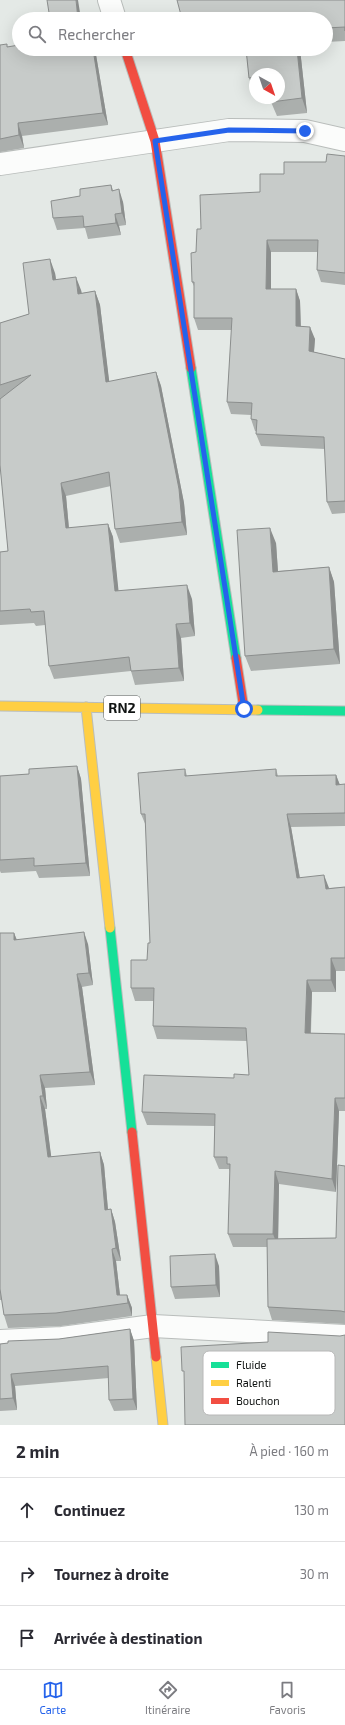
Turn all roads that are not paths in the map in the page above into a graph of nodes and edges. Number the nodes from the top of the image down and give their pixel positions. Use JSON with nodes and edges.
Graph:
{"nodes":[{"id":1,"x":109,"y":0,"type":"edge"},
{"id":2,"x":113,"y":12,"type":"edge"},
{"id":3,"x":127,"y":56,"type":"edge"},
{"id":4,"x":345,"y":140,"type":"edge"},
{"id":5,"x":155,"y":141,"type":"junction"},
{"id":6,"x":0,"y":164,"type":"edge"},
{"id":7,"x":0,"y":706,"type":"edge"},
{"id":8,"x":86,"y":707,"type":"junction"},
{"id":9,"x":244,"y":709,"type":"junction"},
{"id":10,"x":345,"y":711,"type":"edge"},
{"id":11,"x":153,"y":1326,"type":"junction"},
{"id":12,"x":345,"y":1336,"type":"edge"},
{"id":13,"x":0,"y":1341,"type":"edge"},
{"id":14,"x":163,"y":1425,"type":"edge"}],
"edges":[{"from":1,"to":2,"type":"street"},
{"from":3,"to":5,"type":"main road"},
{"from":4,"to":5,"type":"street"},
{"from":5,"to":6,"type":"street"},
{"from":5,"to":9,"type":"main road"},
{"from":7,"to":8,"type":"main road","number":"RN2"},
{"from":8,"to":9,"type":"main road","number":"RN2"},
{"from":8,"to":11,"type":"main road"},
{"from":9,"to":10,"type":"main road","number":"RN2"},
{"from":11,"to":12,"type":"street"},
{"from":11,"to":13,"type":"street"},
{"from":11,"to":14,"type":"main road"}]}
